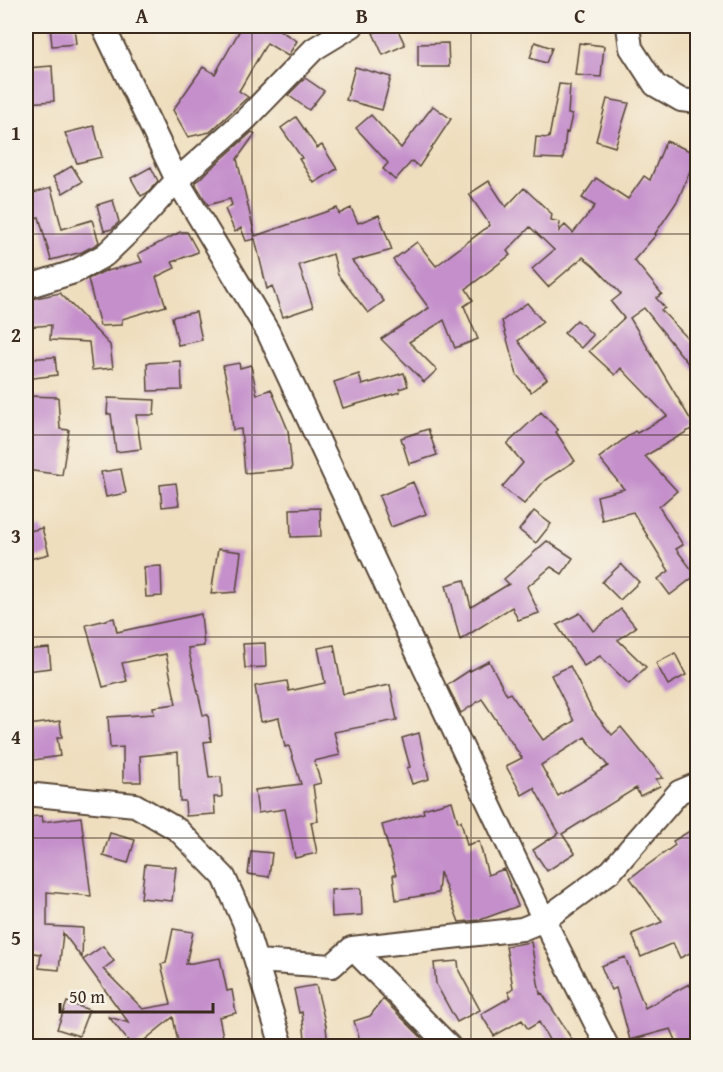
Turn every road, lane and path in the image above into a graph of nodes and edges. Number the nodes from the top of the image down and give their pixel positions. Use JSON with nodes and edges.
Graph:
{"nodes":[{"id":1,"x":103,"y":26,"type":"edge"},
{"id":2,"x":352,"y":26,"type":"edge"},
{"id":3,"x":628,"y":26,"type":"edge"},
{"id":4,"x":698,"y":102,"type":"edge"},
{"id":5,"x":177,"y":180,"type":"junction"},
{"id":6,"x":26,"y":287,"type":"edge"},
{"id":7,"x":698,"y":784,"type":"edge"},
{"id":8,"x":26,"y":794,"type":"edge"},
{"id":9,"x":544,"y":920,"type":"junction"},
{"id":10,"x":352,"y":948,"type":"junction"},
{"id":11,"x":257,"y":962,"type":"junction"},
{"id":12,"x":282,"y":1047,"type":"edge"},
{"id":13,"x":449,"y":1047,"type":"edge"},
{"id":14,"x":607,"y":1047,"type":"edge"}],
"edges":[{"from":1,"to":5,"type":"street"},
{"from":2,"to":5,"type":"street"},
{"from":3,"to":4,"type":"street"},
{"from":5,"to":6,"type":"street"},
{"from":5,"to":9,"type":"street"},
{"from":7,"to":9,"type":"street"},
{"from":8,"to":11,"type":"street"},
{"from":9,"to":10,"type":"street"},
{"from":9,"to":14,"type":"street"},
{"from":10,"to":11,"type":"street"},
{"from":10,"to":13,"type":"street"},
{"from":11,"to":12,"type":"street"}]}
